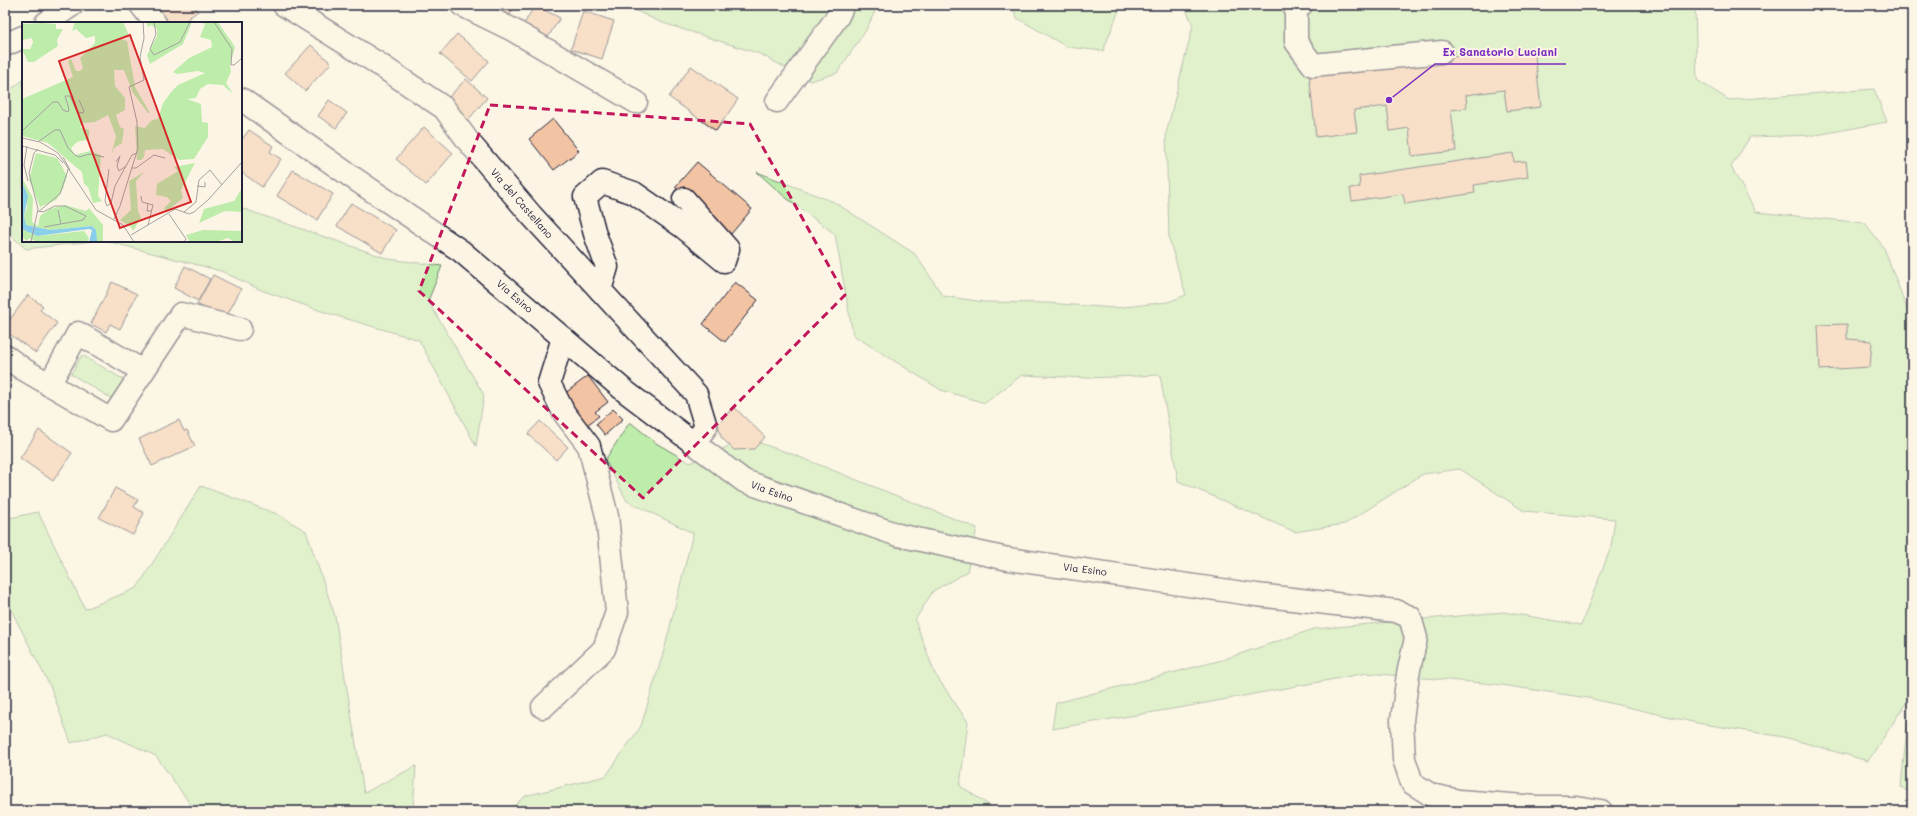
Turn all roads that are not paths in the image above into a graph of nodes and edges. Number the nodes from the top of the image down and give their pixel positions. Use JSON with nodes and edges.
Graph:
{"nodes":[{"id":1,"x":72,"y":5,"type":"edge"},
{"id":2,"x":141,"y":5,"type":"edge"},
{"id":3,"x":284,"y":5,"type":"edge"},
{"id":4,"x":462,"y":5,"type":"edge"},
{"id":5,"x":843,"y":5,"type":"edge"},
{"id":6,"x":1301,"y":5,"type":"edge"},
{"id":7,"x":47,"y":22,"type":"edge"},
{"id":8,"x":154,"y":22,"type":"edge"},
{"id":9,"x":22,"y":37,"type":"edge"},
{"id":10,"x":5,"y":45,"type":"edge"},
{"id":11,"x":1442,"y":52,"type":"dead end"},
{"id":12,"x":242,"y":100,"type":"edge"},
{"id":13,"x":777,"y":101,"type":"dead end"},
{"id":14,"x":636,"y":102,"type":"dead end"},
{"id":15,"x":684,"y":199,"type":"dead end"},
{"id":16,"x":600,"y":290,"type":"junction"},
{"id":17,"x":240,"y":329,"type":"dead end"},
{"id":18,"x":563,"y":338,"type":"junction"},
{"id":19,"x":5,"y":356,"type":"edge"},
{"id":20,"x":143,"y":371,"type":"junction"},
{"id":21,"x":49,"y":385,"type":"junction"},
{"id":22,"x":694,"y":443,"type":"junction"},
{"id":23,"x":543,"y":707,"type":"dead end"},
{"id":24,"x":1601,"y":811,"type":"edge"}],
"edges":[{"from":1,"to":7,"type":"street"},
{"from":2,"to":8,"type":"street"},
{"from":3,"to":16,"type":"street","name":"Via del Castellano"},
{"from":4,"to":14,"type":"street"},
{"from":5,"to":13,"type":"street"},
{"from":6,"to":11,"type":"street"},
{"from":9,"to":10,"type":"street"},
{"from":12,"to":18,"type":"street","name":"Via Esino"},
{"from":15,"to":16,"type":"street"},
{"from":16,"to":22,"type":"street","name":"Via del Castellano"},
{"from":17,"to":20,"type":"street"},
{"from":18,"to":22,"type":"street","name":"Via Esino"},
{"from":18,"to":23,"type":"street"},
{"from":19,"to":21,"type":"street"},
{"from":20,"to":21,"type":"street"},
{"from":20,"to":21,"type":"street"},
{"from":22,"to":24,"type":"street","name":"Via Esino"}]}
